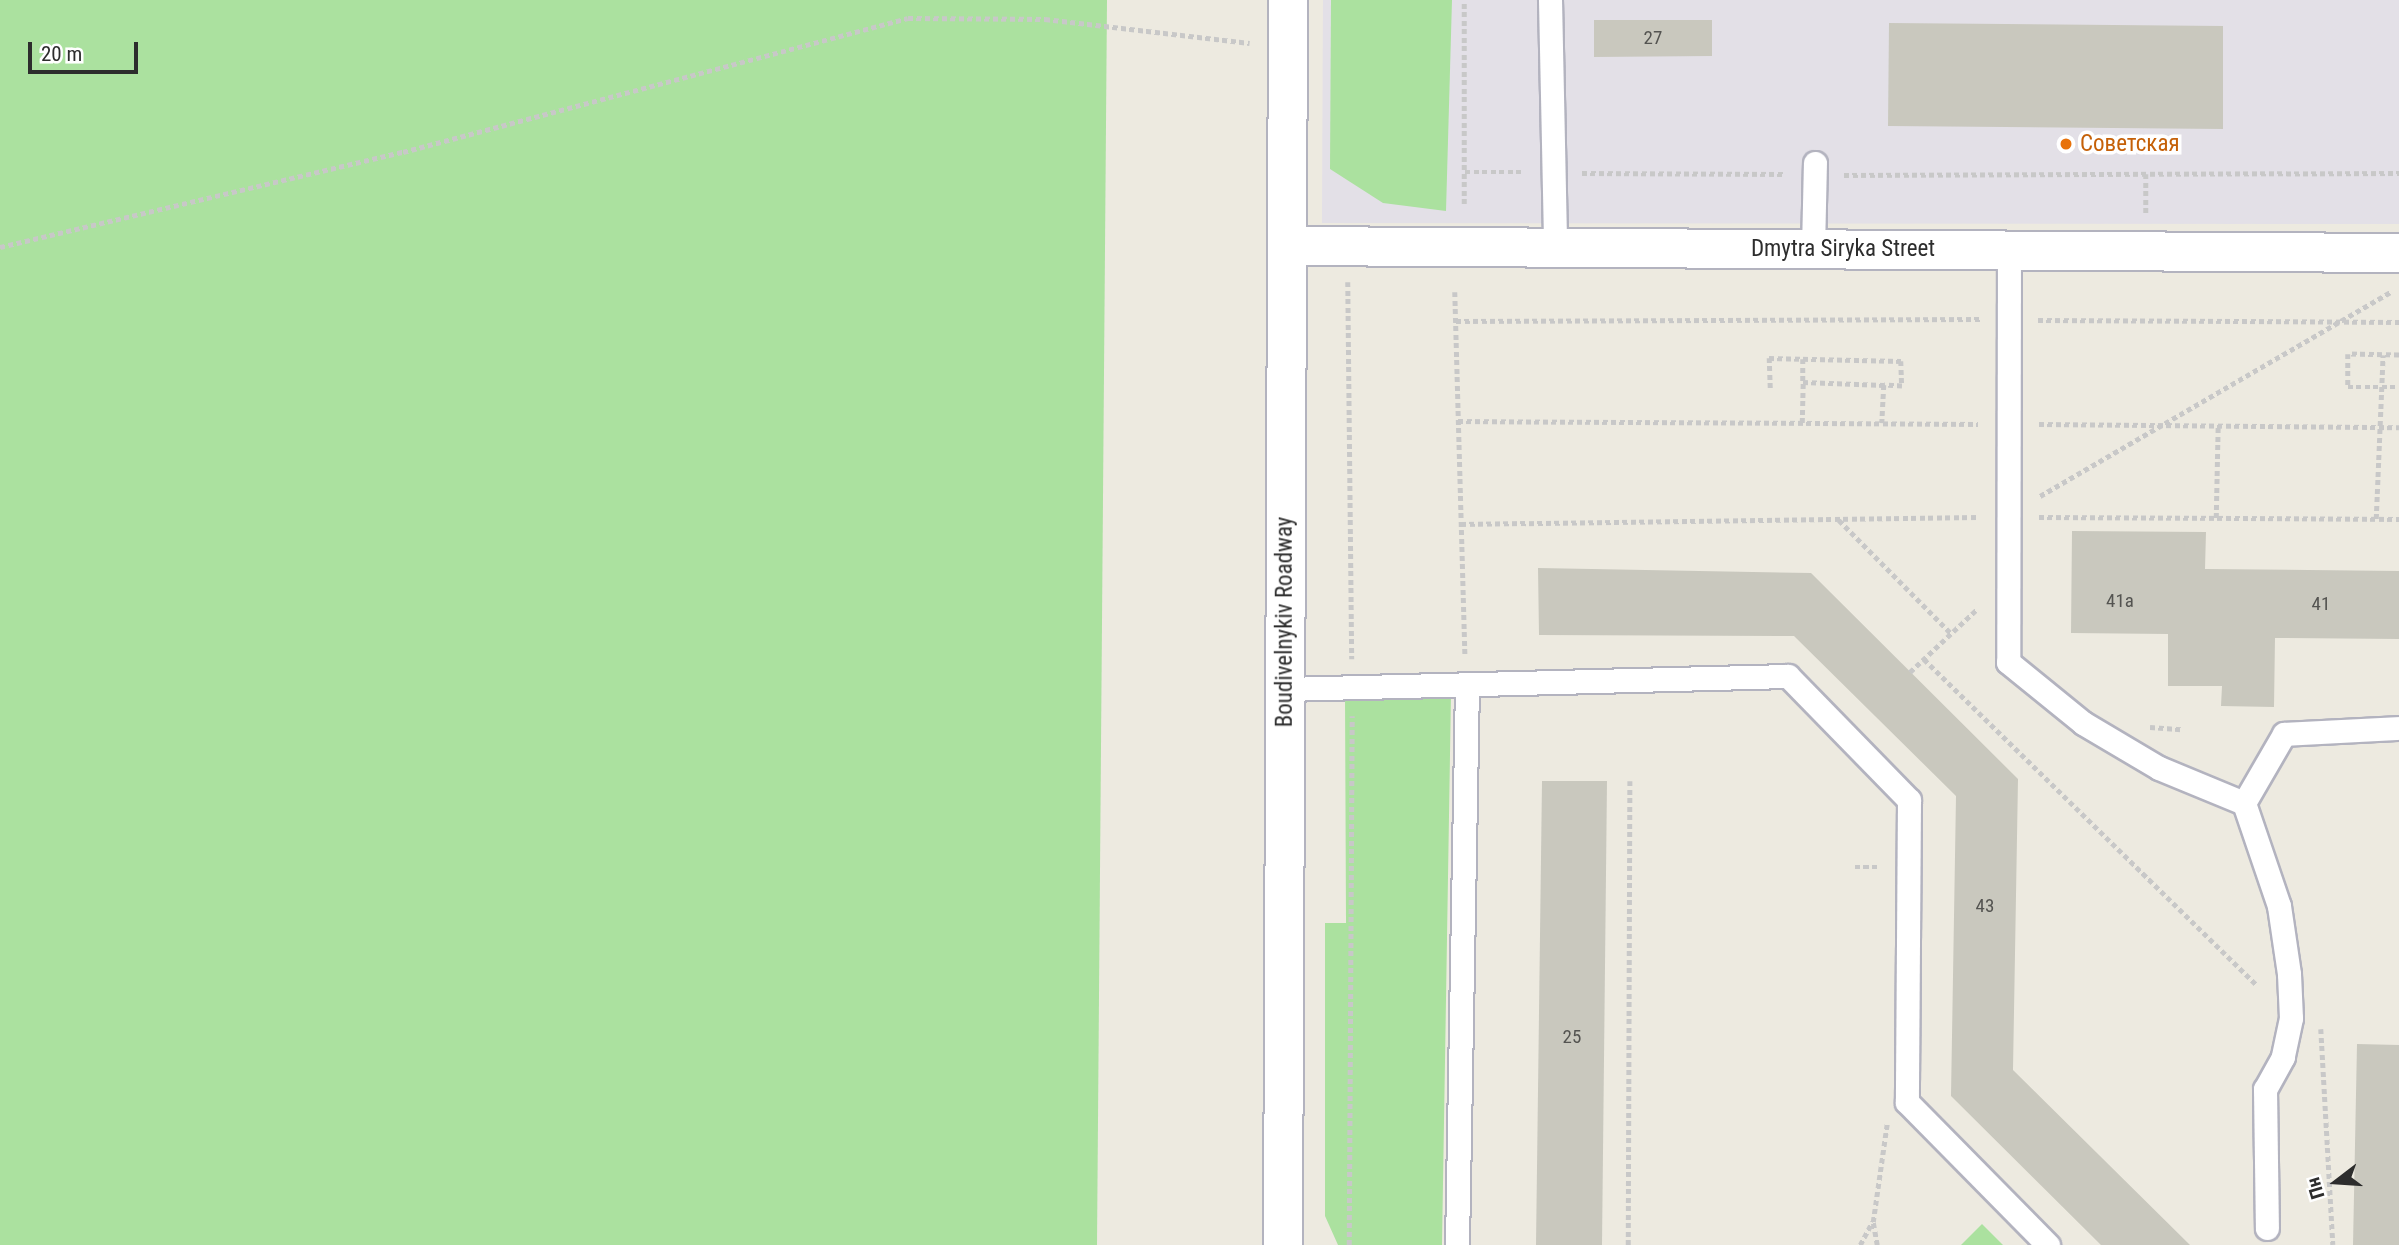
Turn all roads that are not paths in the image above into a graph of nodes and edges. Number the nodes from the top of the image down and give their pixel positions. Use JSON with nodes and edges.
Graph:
{"nodes":[{"id":1,"x":1288,"y":0,"type":"edge"},
{"id":2,"x":1550,"y":0,"type":"edge"},
{"id":3,"x":1815,"y":169,"type":"road end"},
{"id":4,"x":1287,"y":246,"type":"junction"},
{"id":5,"x":1555,"y":248,"type":"junction"},
{"id":6,"x":1813,"y":249,"type":"junction"},
{"id":7,"x":2010,"y":250,"type":"junction"},
{"id":8,"x":2399,"y":253,"type":"edge"},
{"id":9,"x":1466,"y":686,"type":"junction"},
{"id":10,"x":1285,"y":689,"type":"junction"},
{"id":11,"x":2399,"y":728,"type":"edge"},
{"id":12,"x":2244,"y":803,"type":"junction"},
{"id":13,"x":2267,"y":1228,"type":"dead end"},
{"id":14,"x":1283,"y":1245,"type":"edge"},
{"id":15,"x":1457,"y":1245,"type":"edge"},
{"id":16,"x":2048,"y":1245,"type":"edge"}],
"edges":[{"from":1,"to":4,"type":"main road","name":"Boudivelnykiv Roadway"},
{"from":2,"to":5,"type":"lane"},
{"from":3,"to":6,"type":"lane"},
{"from":4,"to":5,"type":"main road","name":"Dmytra Siryka Street"},
{"from":4,"to":10,"type":"main road","name":"Boudivelnykiv Roadway"},
{"from":5,"to":6,"type":"main road","name":"Dmytra Siryka Street"},
{"from":6,"to":7,"type":"main road","name":"Dmytra Siryka Street"},
{"from":7,"to":8,"type":"main road","name":"Dmytra Siryka Street"},
{"from":7,"to":12,"type":"lane"},
{"from":9,"to":10,"type":"lane"},
{"from":9,"to":15,"type":"lane"},
{"from":9,"to":16,"type":"lane"},
{"from":10,"to":14,"type":"main road","name":"Boudivelnykiv Roadway"},
{"from":11,"to":12,"type":"lane"},
{"from":12,"to":13,"type":"lane"}]}
